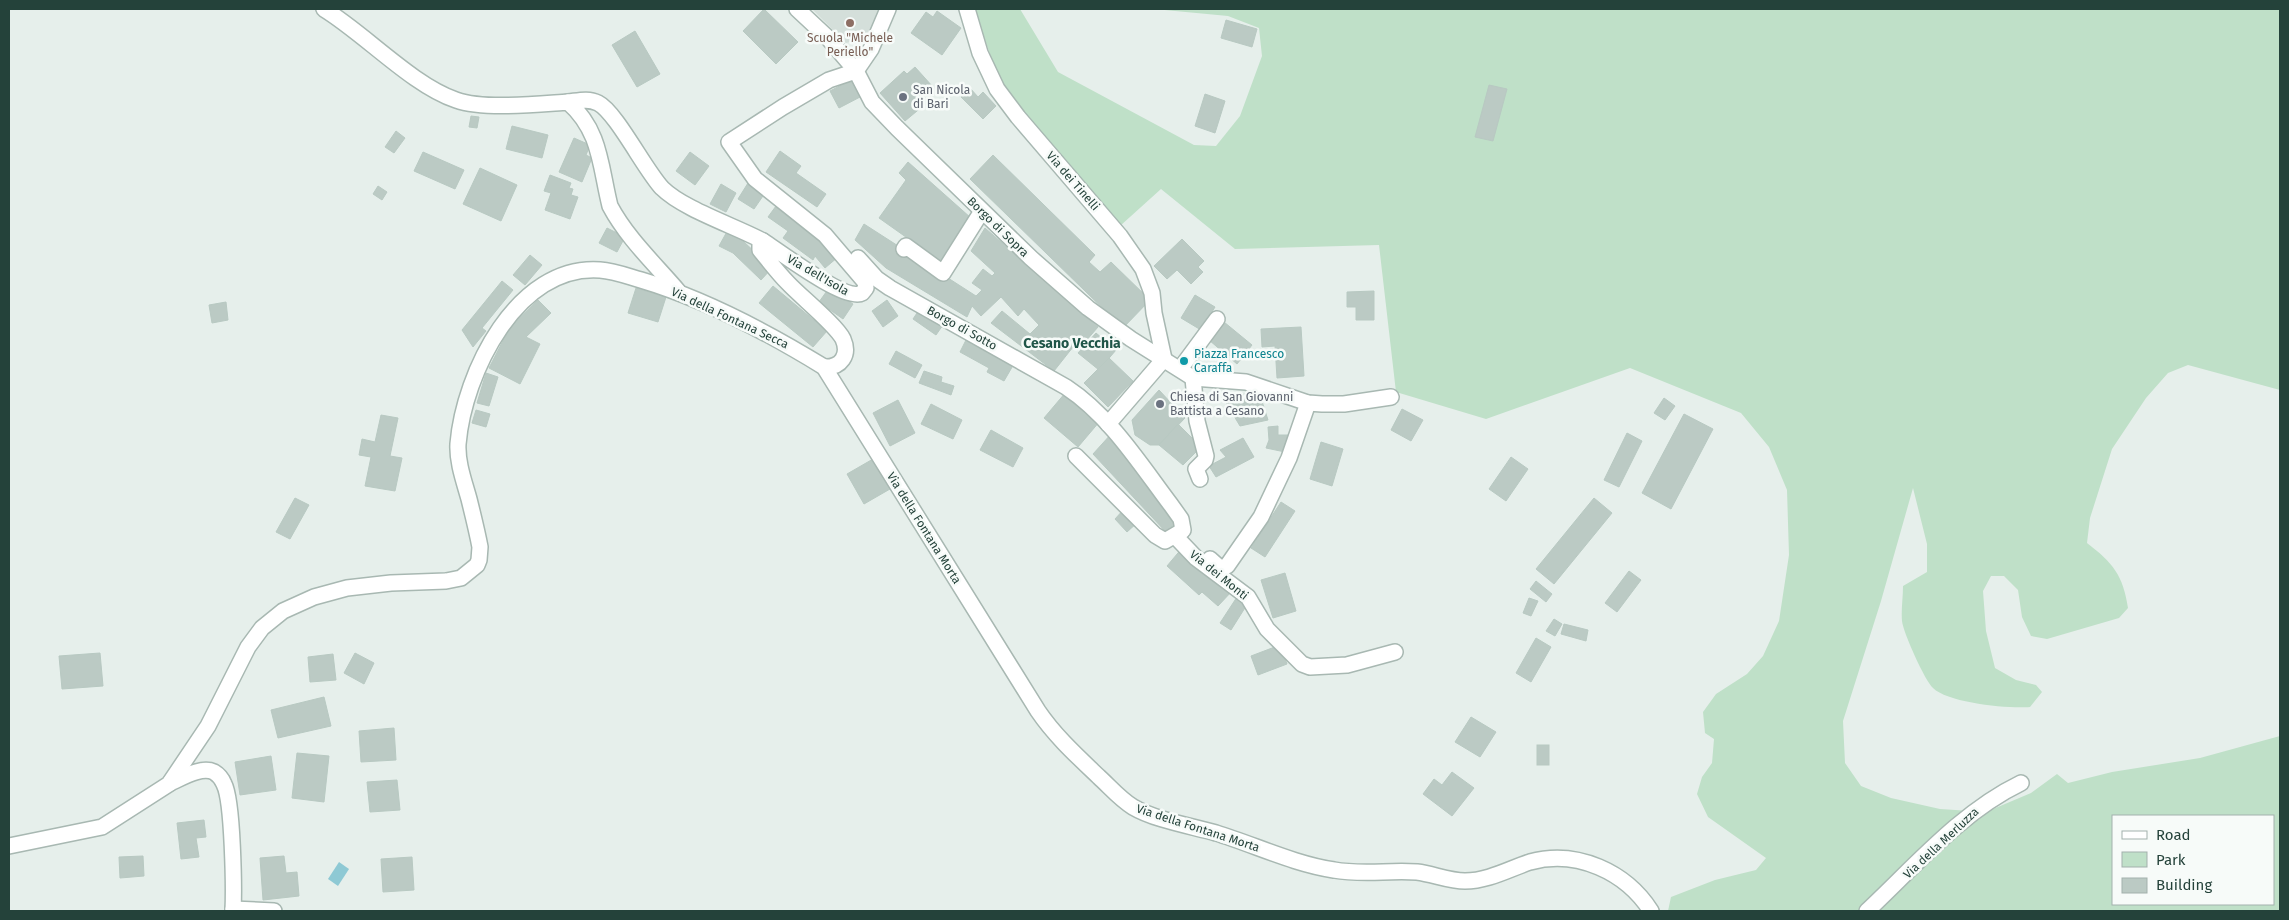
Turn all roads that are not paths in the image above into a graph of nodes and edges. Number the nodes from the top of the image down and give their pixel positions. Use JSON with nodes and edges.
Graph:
{"nodes":[{"id":1,"x":324,"y":9,"type":"edge"},
{"id":2,"x":797,"y":9,"type":"edge"},
{"id":3,"x":888,"y":9,"type":"edge"},
{"id":4,"x":968,"y":9,"type":"edge"},
{"id":5,"x":338,"y":13,"type":"edge"},
{"id":6,"x":856,"y":71,"type":"junction"},
{"id":7,"x":568,"y":102,"type":"junction"},
{"id":8,"x":982,"y":211,"type":"junction"},
{"id":9,"x":825,"y":235,"type":"junction"},
{"id":10,"x":763,"y":241,"type":"junction"},
{"id":11,"x":904,"y":249,"type":"dead end"},
{"id":12,"x":679,"y":293,"type":"junction"},
{"id":13,"x":1217,"y":319,"type":"dead end"},
{"id":14,"x":1164,"y":359,"type":"junction"},
{"id":15,"x":824,"y":367,"type":"junction"},
{"id":16,"x":1186,"y":374,"type":"junction"},
{"id":17,"x":1390,"y":397,"type":"dead end"},
{"id":18,"x":1308,"y":403,"type":"junction"},
{"id":19,"x":1108,"y":424,"type":"junction"},
{"id":20,"x":1076,"y":456,"type":"dead end"},
{"id":21,"x":1200,"y":479,"type":"dead end"},
{"id":22,"x":1179,"y":533,"type":"junction"},
{"id":23,"x":1395,"y":652,"type":"dead end"},
{"id":24,"x":2020,"y":783,"type":"dead end"},
{"id":25,"x":169,"y":784,"type":"junction"},
{"id":26,"x":9,"y":846,"type":"edge"},
{"id":27,"x":233,"y":910,"type":"edge"},
{"id":28,"x":274,"y":911,"type":"edge"},
{"id":29,"x":1651,"y":911,"type":"edge"},
{"id":30,"x":1867,"y":911,"type":"edge"}],
"edges":[{"from":1,"to":5,"type":"street","name":"Via dell'Isola"},
{"from":2,"to":6,"type":"street","name":"Borgo di Sopra"},
{"from":3,"to":6,"type":"street"},
{"from":4,"to":14,"type":"street","name":"Via dei Tinelli"},
{"from":5,"to":7,"type":"street","name":"Via dell'Isola"},
{"from":6,"to":8,"type":"street","name":"Borgo di Sopra"},
{"from":6,"to":9,"type":"street","name":"Borgo di Sotto"},
{"from":7,"to":10,"type":"street","name":"Via dell'Isola"},
{"from":7,"to":12,"type":"street"},
{"from":8,"to":11,"type":"street"},
{"from":8,"to":14,"type":"street","name":"Borgo di Sopra"},
{"from":9,"to":10,"type":"street","name":"Via dell'Isola"},
{"from":9,"to":19,"type":"street","name":"Borgo di Sotto"},
{"from":10,"to":15,"type":"street","name":"Via dell'Isola"},
{"from":12,"to":15,"type":"street","name":"Via della Fontana Secca"},
{"from":12,"to":25,"type":"street","name":"Via della Fontana Secca"},
{"from":13,"to":16,"type":"street"},
{"from":14,"to":16,"type":"street"},
{"from":14,"to":19,"type":"street"},
{"from":15,"to":29,"type":"street","name":"Via della Fontana Morta"},
{"from":16,"to":18,"type":"street"},
{"from":16,"to":21,"type":"street"},
{"from":17,"to":18,"type":"street"},
{"from":18,"to":22,"type":"street"},
{"from":19,"to":22,"type":"street","name":"Borgo di Sotto"},
{"from":20,"to":22,"type":"street"},
{"from":22,"to":23,"type":"street","name":"Via dei Monti"},
{"from":24,"to":30,"type":"street","name":"Via della Merluzza"},
{"from":25,"to":26,"type":"street","name":"Via della Fontana Secca"},
{"from":25,"to":27,"type":"street"},
{"from":27,"to":28,"type":"street"}]}
